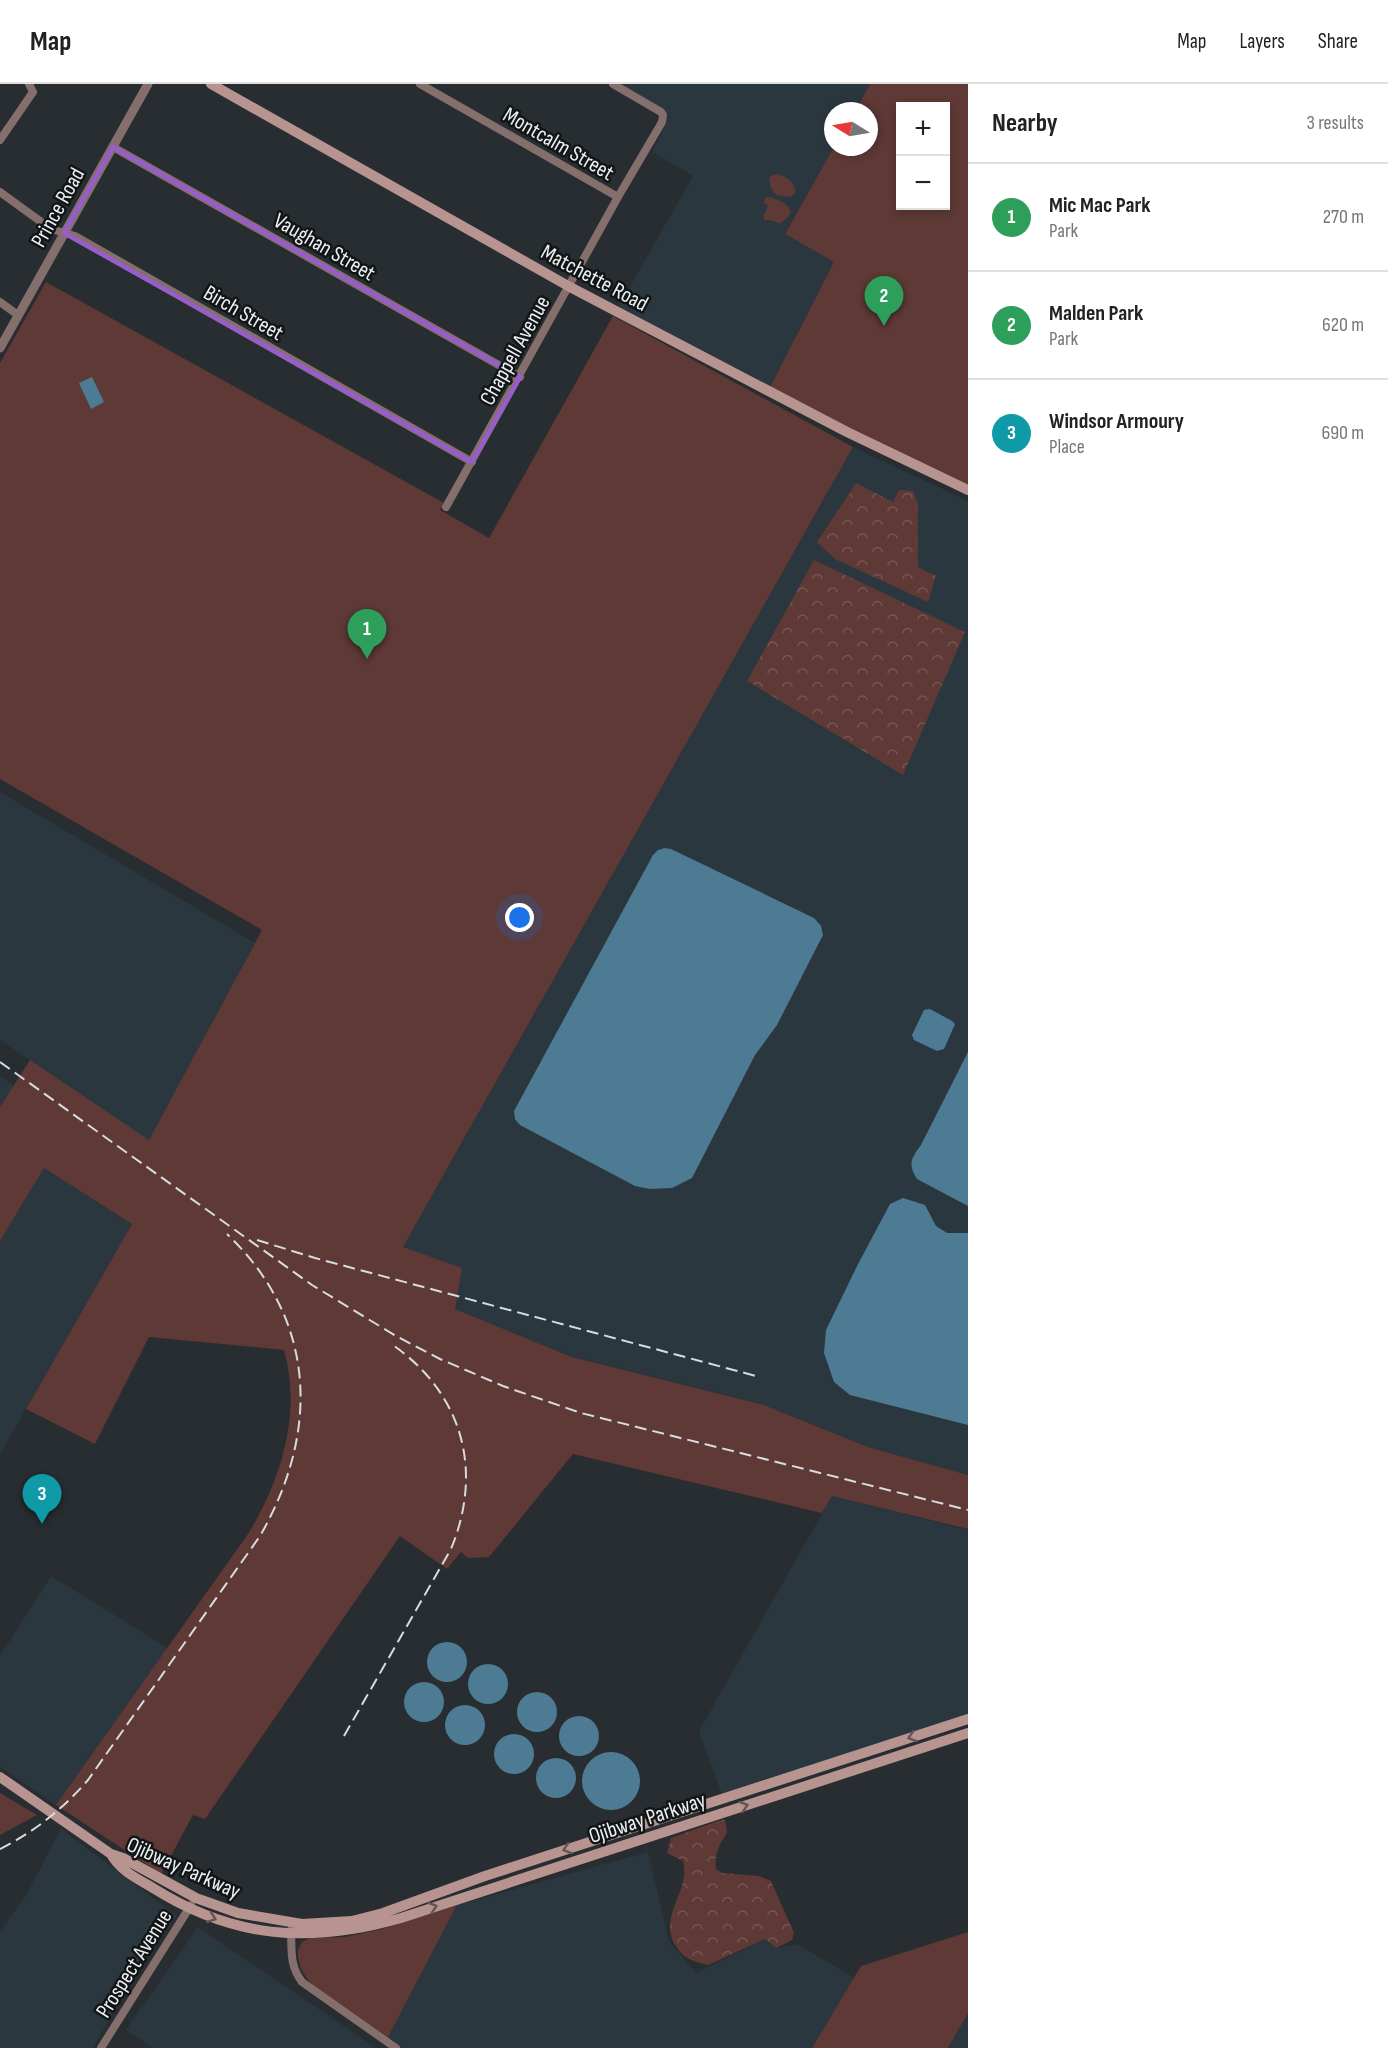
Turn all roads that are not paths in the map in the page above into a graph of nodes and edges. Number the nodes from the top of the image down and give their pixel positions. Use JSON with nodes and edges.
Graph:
{"nodes":[{"id":1,"x":29,"y":84,"type":"edge"},
{"id":2,"x":148,"y":84,"type":"edge"},
{"id":3,"x":211,"y":84,"type":"edge"},
{"id":4,"x":420,"y":84,"type":"edge"},
{"id":5,"x":613,"y":84,"type":"edge"},
{"id":6,"x":0,"y":140,"type":"edge"},
{"id":7,"x":113,"y":147,"type":"junction"},
{"id":8,"x":0,"y":192,"type":"edge"},
{"id":9,"x":618,"y":197,"type":"junction"},
{"id":10,"x":64,"y":233,"type":"junction"},
{"id":11,"x":570,"y":287,"type":"junction"},
{"id":12,"x":0,"y":302,"type":"edge"},
{"id":13,"x":18,"y":315,"type":"junction"},
{"id":14,"x":0,"y":348,"type":"edge"},
{"id":15,"x":520,"y":377,"type":"junction"},
{"id":16,"x":472,"y":462,"type":"junction"},
{"id":17,"x":968,"y":490,"type":"edge"},
{"id":18,"x":446,"y":507,"type":"dead end"},
{"id":19,"x":968,"y":1719,"type":"edge"},
{"id":20,"x":968,"y":1733,"type":"edge"},
{"id":21,"x":0,"y":1777,"type":"edge"},
{"id":22,"x":111,"y":1854,"type":"junction"},
{"id":23,"x":195,"y":1898,"type":"junction"},
{"id":24,"x":189,"y":1909,"type":"junction"},
{"id":25,"x":291,"y":1929,"type":"junction"},
{"id":26,"x":101,"y":2048,"type":"edge"},
{"id":27,"x":396,"y":2048,"type":"edge"}],
"edges":[{"from":1,"to":6,"type":"street"},
{"from":2,"to":7,"type":"street","name":"Prince Road"},
{"from":3,"to":11,"type":"main road","name":"Matchette Road"},
{"from":4,"to":9,"type":"street","name":"Montcalm Street"},
{"from":5,"to":9,"type":"street","name":"Chappell Avenue"},
{"from":7,"to":10,"type":"street","name":"Prince Road"},
{"from":7,"to":15,"type":"street","name":"Vaughan Street"},
{"from":8,"to":10,"type":"street","name":"Birch Street"},
{"from":9,"to":11,"type":"street","name":"Chappell Avenue"},
{"from":10,"to":13,"type":"street","name":"Prince Road"},
{"from":10,"to":16,"type":"street","name":"Birch Street"},
{"from":11,"to":15,"type":"street","name":"Chappell Avenue"},
{"from":11,"to":17,"type":"main road","name":"Matchette Road"},
{"from":12,"to":13,"type":"street"},
{"from":13,"to":14,"type":"street","name":"Prince Road"},
{"from":15,"to":16,"type":"street","name":"Chappell Avenue"},
{"from":16,"to":18,"type":"street","name":"Chappell Avenue"},
{"from":19,"to":25,"type":"main road","name":"Ojibway Parkway","one_way":true},
{"from":25,"to":20,"type":"main road","name":"Ojibway Parkway","one_way":true},
{"from":21,"to":22,"type":"main road"},
{"from":22,"to":23,"type":"main road","name":"Ojibway Parkway"},
{"from":22,"to":24,"type":"main road","name":"Ojibway Parkway"},
{"from":23,"to":24,"type":"street","name":"Prospect Avenue"},
{"from":23,"to":25,"type":"main road","name":"Ojibway Parkway"},
{"from":24,"to":25,"type":"main road","name":"Ojibway Parkway","one_way":true},
{"from":24,"to":26,"type":"street","name":"Prospect Avenue"},
{"from":25,"to":27,"type":"street"}]}
